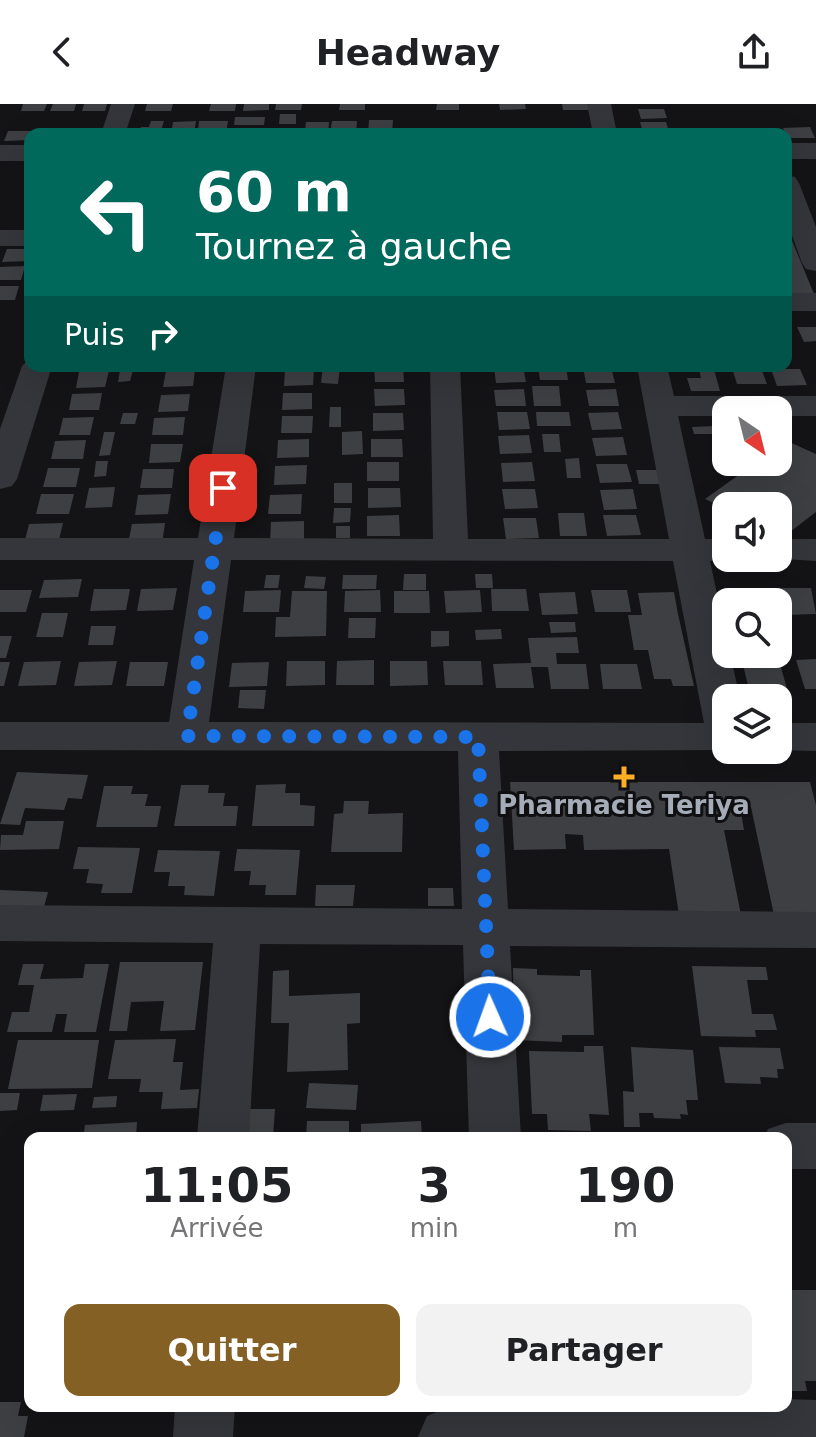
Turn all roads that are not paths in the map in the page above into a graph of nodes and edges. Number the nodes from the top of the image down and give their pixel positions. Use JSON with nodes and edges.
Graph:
{"nodes":[{"id":1,"x":123,"y":104,"type":"edge"},
{"id":2,"x":599,"y":104,"type":"edge"},
{"id":3,"x":115,"y":128,"type":"edge"},
{"id":4,"x":604,"y":128,"type":"edge"},
{"id":5,"x":792,"y":151,"type":"edge"},
{"id":6,"x":816,"y":151,"type":"edge"},
{"id":7,"x":0,"y":153,"type":"edge"},
{"id":8,"x":24,"y":153,"type":"edge"},
{"id":9,"x":792,"y":199,"type":"edge"},
{"id":10,"x":0,"y":238,"type":"edge"},
{"id":11,"x":24,"y":238,"type":"edge"},
{"id":12,"x":816,"y":263,"type":"edge"},
{"id":13,"x":792,"y":302,"type":"edge"},
{"id":14,"x":816,"y":302,"type":"edge"},
{"id":15,"x":35,"y":372,"type":"edge"},
{"id":16,"x":240,"y":372,"type":"edge"},
{"id":17,"x":445,"y":372,"type":"edge"},
{"id":18,"x":653,"y":372,"type":"edge"},
{"id":19,"x":660,"y":406,"type":"junction"},
{"id":20,"x":816,"y":406,"type":"edge"},
{"id":21,"x":0,"y":479,"type":"edge"},
{"id":22,"x":0,"y":549,"type":"edge"},
{"id":23,"x":214,"y":549,"type":"junction"},
{"id":24,"x":451,"y":549,"type":"junction"},
{"id":25,"x":689,"y":550,"type":"junction"},
{"id":26,"x":712,"y":550,"type":"edge"},
{"id":27,"x":792,"y":550,"type":"edge"},
{"id":28,"x":816,"y":550,"type":"edge"},
{"id":29,"x":717,"y":684,"type":"edge"},
{"id":30,"x":0,"y":736,"type":"edge"},
{"id":31,"x":187,"y":736,"type":"junction"},
{"id":32,"x":478,"y":737,"type":"junction"},
{"id":33,"x":712,"y":737,"type":"edge"},
{"id":34,"x":792,"y":737,"type":"edge"},
{"id":35,"x":816,"y":737,"type":"edge"},
{"id":36,"x":0,"y":923,"type":"edge"},
{"id":37,"x":238,"y":924,"type":"junction"},
{"id":38,"x":486,"y":927,"type":"junction"},
{"id":39,"x":816,"y":930,"type":"edge"},
{"id":40,"x":223,"y":1132,"type":"edge"},
{"id":41,"x":495,"y":1132,"type":"edge"},
{"id":42,"x":792,"y":1146,"type":"edge"},
{"id":43,"x":816,"y":1146,"type":"edge"},
{"id":44,"x":205,"y":1412,"type":"edge"},
{"id":45,"x":506,"y":1415,"type":"edge"},
{"id":46,"x":816,"y":1430,"type":"edge"},
{"id":47,"x":203,"y":1437,"type":"edge"},
{"id":48,"x":448,"y":1437,"type":"edge"}],
"edges":[{"from":1,"to":3,"type":"street"},
{"from":2,"to":4,"type":"street"},
{"from":5,"to":6,"type":"street"},
{"from":7,"to":8,"type":"street"},
{"from":9,"to":12,"type":"street"},
{"from":10,"to":11,"type":"street"},
{"from":13,"to":14,"type":"street"},
{"from":15,"to":21,"type":"street"},
{"from":16,"to":23,"type":"street"},
{"from":17,"to":24,"type":"street"},
{"from":18,"to":19,"type":"street"},
{"from":19,"to":20,"type":"street"},
{"from":19,"to":25,"type":"street"},
{"from":22,"to":23,"type":"street"},
{"from":23,"to":24,"type":"street"},
{"from":23,"to":31,"type":"street"},
{"from":24,"to":25,"type":"street"},
{"from":25,"to":26,"type":"street"},
{"from":25,"to":29,"type":"street"},
{"from":27,"to":28,"type":"street"},
{"from":30,"to":31,"type":"street"},
{"from":31,"to":32,"type":"street"},
{"from":32,"to":33,"type":"street"},
{"from":32,"to":38,"type":"street"},
{"from":34,"to":35,"type":"street"},
{"from":36,"to":37,"type":"street"},
{"from":37,"to":38,"type":"street"},
{"from":37,"to":40,"type":"street"},
{"from":38,"to":39,"type":"street"},
{"from":38,"to":41,"type":"street"},
{"from":42,"to":43,"type":"street"},
{"from":44,"to":47,"type":"street"},
{"from":45,"to":46,"type":"street"},
{"from":45,"to":48,"type":"street"}]}
